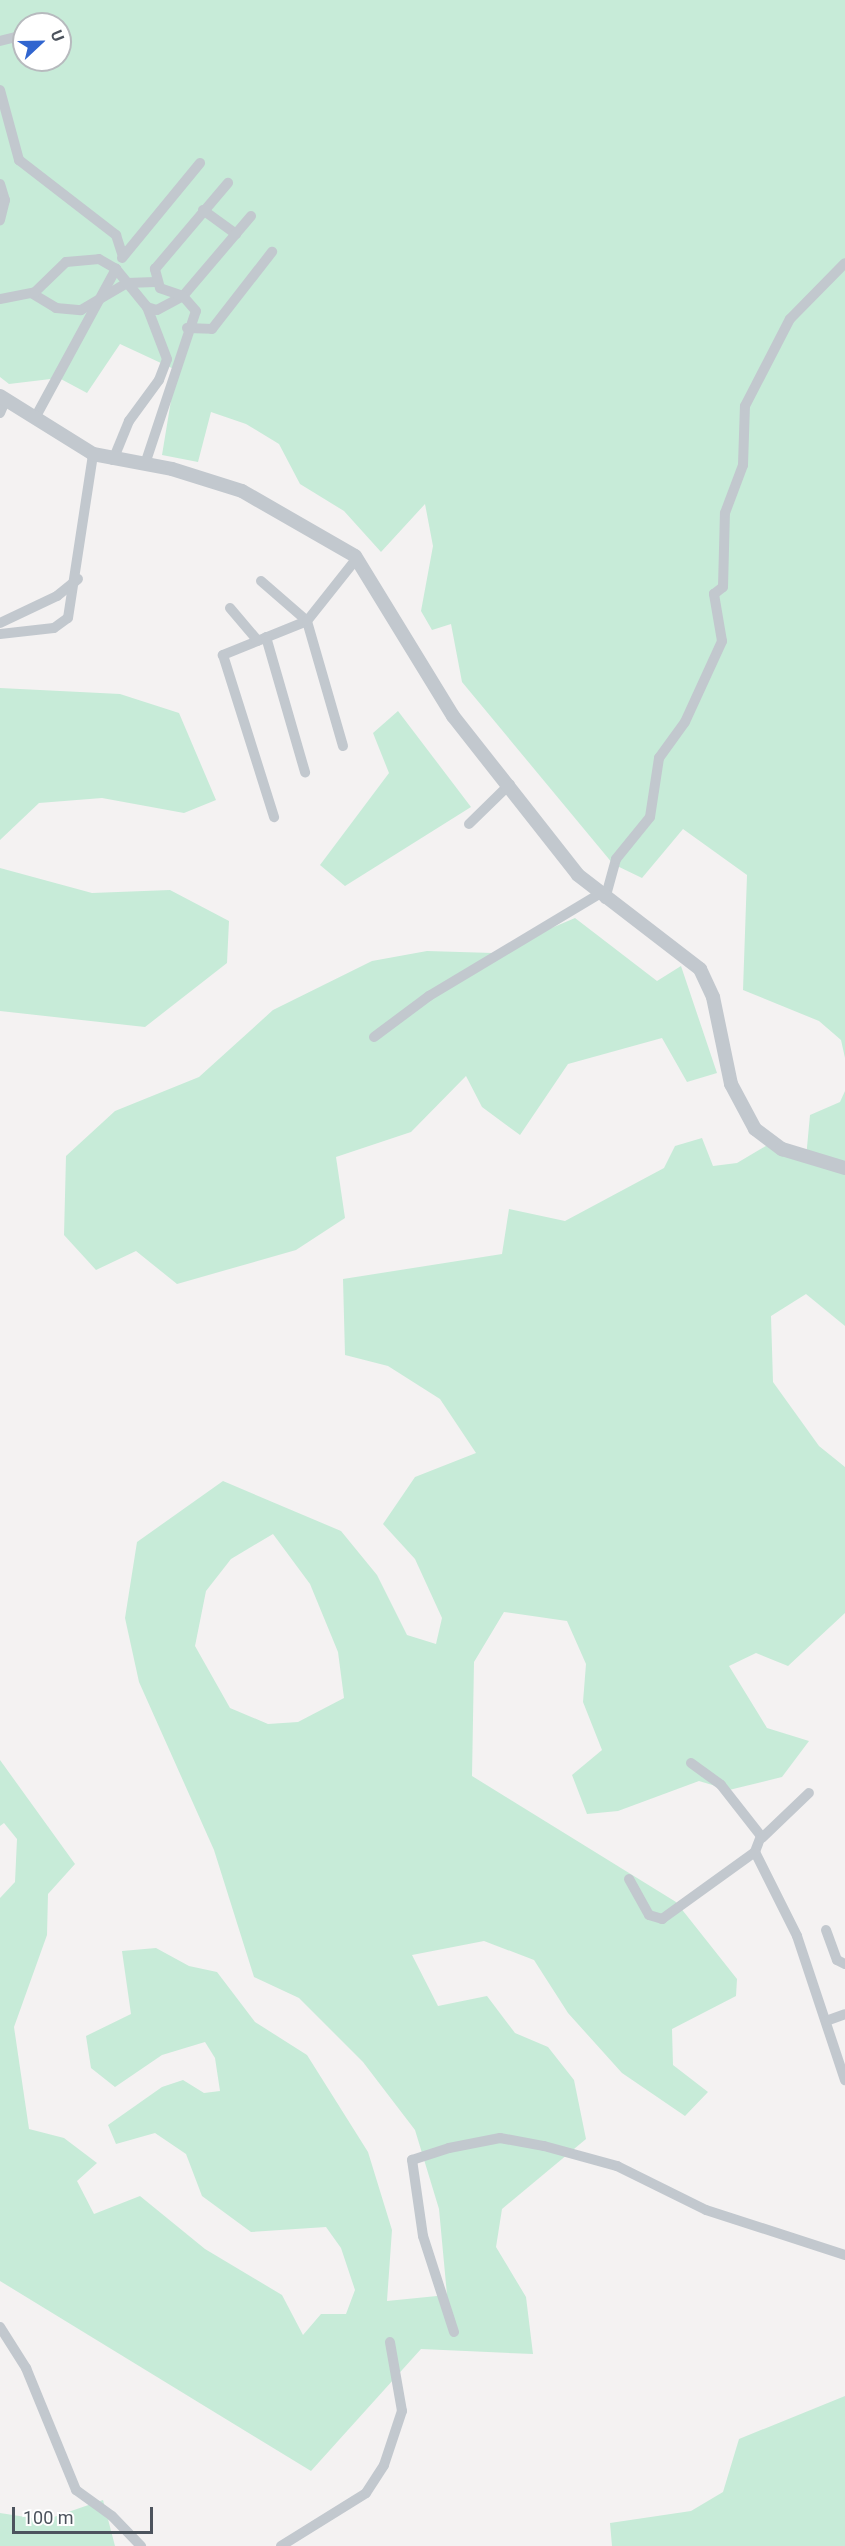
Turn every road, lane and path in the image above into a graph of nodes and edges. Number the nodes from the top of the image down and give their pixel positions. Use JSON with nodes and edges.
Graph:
{"nodes":[{"id":1,"x":0,"y":90,"type":"edge"},
{"id":2,"x":200,"y":163,"type":"dead end"},
{"id":3,"x":228,"y":183,"type":"dead end"},
{"id":4,"x":0,"y":184,"type":"edge"},
{"id":5,"x":203,"y":210,"type":"junction"},
{"id":6,"x":251,"y":216,"type":"dead end"},
{"id":7,"x":0,"y":220,"type":"edge"},
{"id":8,"x":236,"y":234,"type":"junction"},
{"id":9,"x":272,"y":252,"type":"dead end"},
{"id":10,"x":123,"y":256,"type":"junction"},
{"id":11,"x":845,"y":263,"type":"edge"},
{"id":12,"x":115,"y":268,"type":"junction"},
{"id":13,"x":155,"y":282,"type":"junction"},
{"id":14,"x":127,"y":284,"type":"junction"},
{"id":15,"x":33,"y":294,"type":"junction"},
{"id":16,"x":183,"y":296,"type":"junction"},
{"id":17,"x":0,"y":299,"type":"edge"},
{"id":18,"x":93,"y":305,"type":"junction"},
{"id":19,"x":147,"y":307,"type":"junction"},
{"id":20,"x":187,"y":328,"type":"junction"},
{"id":21,"x":3,"y":398,"type":"edge"},
{"id":22,"x":0,"y":413,"type":"edge"},
{"id":23,"x":35,"y":418,"type":"junction"},
{"id":24,"x":93,"y":454,"type":"junction"},
{"id":25,"x":113,"y":460,"type":"junction"},
{"id":26,"x":145,"y":464,"type":"junction"},
{"id":27,"x":357,"y":558,"type":"junction"},
{"id":28,"x":78,"y":579,"type":"junction"},
{"id":29,"x":261,"y":580,"type":"dead end"},
{"id":30,"x":230,"y":608,"type":"dead end"},
{"id":31,"x":307,"y":621,"type":"junction"},
{"id":32,"x":0,"y":622,"type":"edge"},
{"id":33,"x":0,"y":634,"type":"edge"},
{"id":34,"x":262,"y":639,"type":"junction"},
{"id":35,"x":343,"y":746,"type":"dead end"},
{"id":36,"x":305,"y":772,"type":"dead end"},
{"id":37,"x":510,"y":784,"type":"junction"},
{"id":38,"x":274,"y":817,"type":"dead end"},
{"id":39,"x":469,"y":824,"type":"dead end"},
{"id":40,"x":602,"y":897,"type":"junction"},
{"id":41,"x":374,"y":1037,"type":"dead end"},
{"id":42,"x":845,"y":1168,"type":"edge"},
{"id":43,"x":691,"y":1763,"type":"dead end"},
{"id":44,"x":809,"y":1793,"type":"dead end"},
{"id":45,"x":762,"y":1838,"type":"junction"},
{"id":46,"x":755,"y":1852,"type":"junction"},
{"id":47,"x":629,"y":1879,"type":"dead end"},
{"id":48,"x":826,"y":1930,"type":"dead end"},
{"id":49,"x":845,"y":1964,"type":"edge"},
{"id":50,"x":845,"y":2014,"type":"edge"},
{"id":51,"x":826,"y":2021,"type":"junction"},
{"id":52,"x":845,"y":2080,"type":"edge"},
{"id":53,"x":845,"y":2255,"type":"edge"},
{"id":54,"x":0,"y":2327,"type":"edge"},
{"id":55,"x":454,"y":2332,"type":"dead end"},
{"id":56,"x":390,"y":2342,"type":"dead end"},
{"id":57,"x":141,"y":2546,"type":"edge"},
{"id":58,"x":281,"y":2546,"type":"edge"}],
"edges":[{"from":1,"to":10,"type":"street"},
{"from":2,"to":10,"type":"street"},
{"from":3,"to":5,"type":"street"},
{"from":4,"to":7,"type":"street"},
{"from":5,"to":8,"type":"street"},
{"from":5,"to":13,"type":"street"},
{"from":6,"to":8,"type":"street"},
{"from":8,"to":16,"type":"street"},
{"from":9,"to":20,"type":"street"},
{"from":10,"to":12,"type":"street"},
{"from":11,"to":40,"type":"street"},
{"from":12,"to":14,"type":"street"},
{"from":12,"to":15,"type":"street"},
{"from":12,"to":18,"type":"street"},
{"from":13,"to":14,"type":"street"},
{"from":13,"to":16,"type":"street"},
{"from":14,"to":18,"type":"street"},
{"from":14,"to":19,"type":"street"},
{"from":15,"to":17,"type":"street"},
{"from":15,"to":18,"type":"street"},
{"from":16,"to":19,"type":"street"},
{"from":16,"to":20,"type":"street"},
{"from":18,"to":23,"type":"street"},
{"from":19,"to":25,"type":"street"},
{"from":20,"to":26,"type":"street"},
{"from":21,"to":22,"type":"street"},
{"from":21,"to":23,"type":"street"},
{"from":23,"to":24,"type":"street"},
{"from":24,"to":25,"type":"street"},
{"from":24,"to":28,"type":"street"},
{"from":25,"to":26,"type":"street"},
{"from":26,"to":27,"type":"street"},
{"from":27,"to":31,"type":"street"},
{"from":27,"to":37,"type":"street"},
{"from":28,"to":32,"type":"street"},
{"from":28,"to":33,"type":"street"},
{"from":29,"to":31,"type":"street"},
{"from":30,"to":34,"type":"street"},
{"from":31,"to":34,"type":"street"},
{"from":31,"to":35,"type":"street"},
{"from":34,"to":36,"type":"street"},
{"from":34,"to":38,"type":"street"},
{"from":37,"to":39,"type":"street"},
{"from":37,"to":40,"type":"street"},
{"from":40,"to":41,"type":"street"},
{"from":40,"to":42,"type":"street"},
{"from":43,"to":45,"type":"street"},
{"from":44,"to":45,"type":"street"},
{"from":45,"to":46,"type":"street"},
{"from":46,"to":47,"type":"street"},
{"from":46,"to":51,"type":"street"},
{"from":48,"to":49,"type":"street"},
{"from":50,"to":51,"type":"street"},
{"from":51,"to":52,"type":"street"},
{"from":53,"to":55,"type":"street"},
{"from":54,"to":57,"type":"street"},
{"from":56,"to":58,"type":"street"}]}
